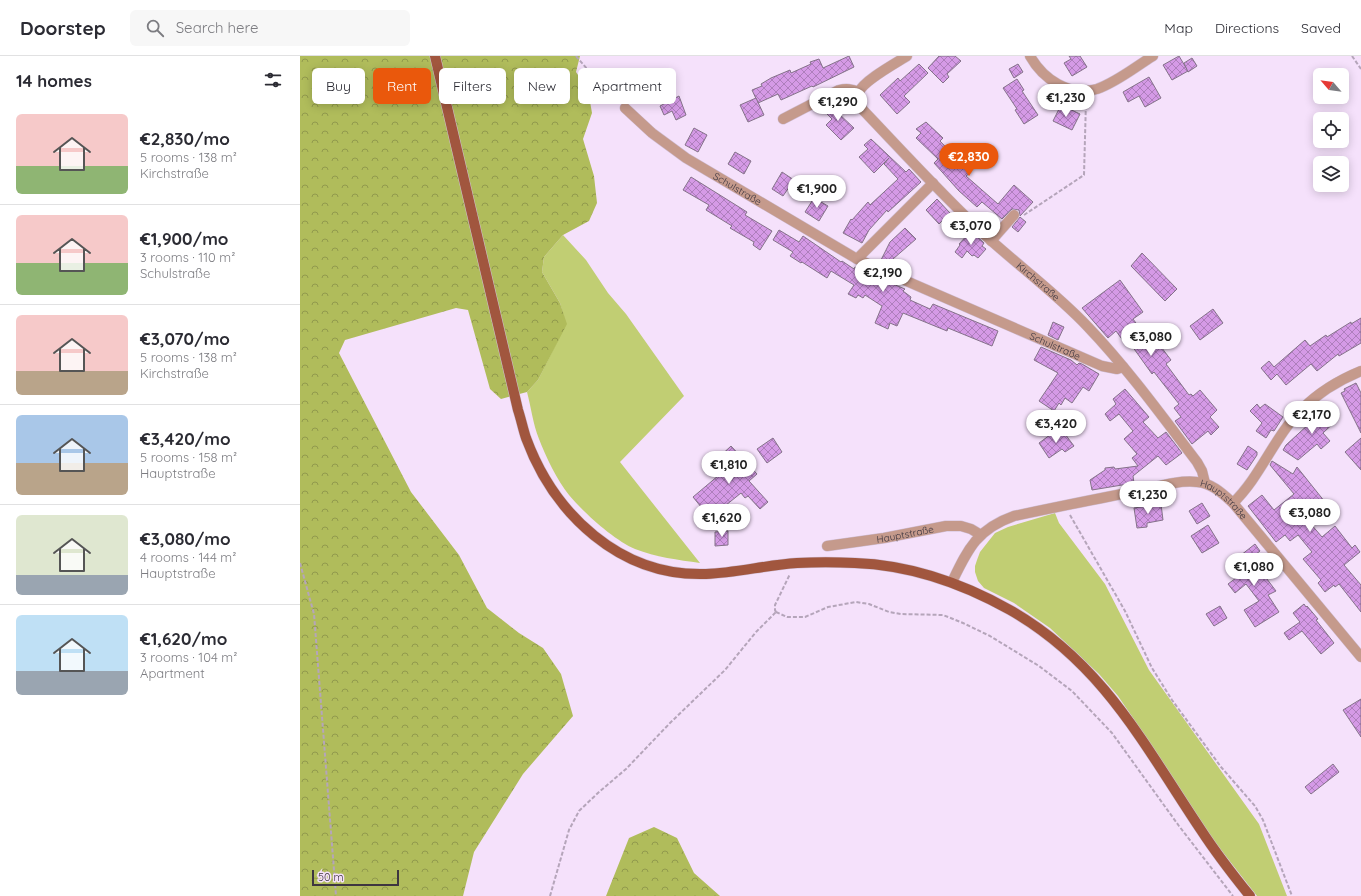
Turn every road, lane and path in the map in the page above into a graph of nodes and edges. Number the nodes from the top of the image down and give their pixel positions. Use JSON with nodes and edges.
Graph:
{"nodes":[{"id":1,"x":434,"y":56,"type":"edge"},
{"id":2,"x":576,"y":56,"type":"edge"},
{"id":3,"x":907,"y":56,"type":"edge"},
{"id":4,"x":1030,"y":56,"type":"edge"},
{"id":5,"x":1153,"y":56,"type":"edge"},
{"id":6,"x":1352,"y":56,"type":"edge"},
{"id":7,"x":1361,"y":69,"type":"edge"},
{"id":8,"x":1086,"y":90,"type":"junction"},
{"id":9,"x":859,"y":92,"type":"junction"},
{"id":10,"x":625,"y":108,"type":"joint"},
{"id":11,"x":783,"y":119,"type":"dead end"},
{"id":12,"x":933,"y":183,"type":"junction"},
{"id":13,"x":1014,"y":215,"type":"joint"},
{"id":14,"x":992,"y":241,"type":"junction"},
{"id":15,"x":857,"y":259,"type":"junction"},
{"id":16,"x":1123,"y":367,"type":"junction"},
{"id":17,"x":1361,"y":371,"type":"edge"},
{"id":18,"x":1205,"y":483,"type":"junction"},
{"id":19,"x":1233,"y":503,"type":"junction"},
{"id":20,"x":1064,"y":506,"type":"junction"},
{"id":21,"x":981,"y":535,"type":"junction"},
{"id":22,"x":827,"y":546,"type":"dead end"},
{"id":23,"x":300,"y":563,"type":"edge"},
{"id":24,"x":796,"y":563,"type":"junction"},
{"id":25,"x":952,"y":582,"type":"junction"},
{"id":26,"x":776,"y":612,"type":"junction"},
{"id":27,"x":1361,"y":657,"type":"edge"},
{"id":28,"x":336,"y":896,"type":"edge"},
{"id":29,"x":550,"y":896,"type":"edge"},
{"id":30,"x":1233,"y":896,"type":"edge"},
{"id":31,"x":1250,"y":896,"type":"edge"},
{"id":32,"x":1292,"y":896,"type":"edge"}],
"edges":[{"from":1,"to":24,"type":"main road"},
{"from":2,"to":10,"type":"path"},
{"from":3,"to":9,"type":"street"},
{"from":4,"to":8,"type":"street"},
{"from":5,"to":8,"type":"street"},
{"from":6,"to":7,"type":"path"},
{"from":8,"to":13,"type":"path"},
{"from":9,"to":11,"type":"street"},
{"from":9,"to":12,"type":"street","name":"Kirchstraße"},
{"from":10,"to":15,"type":"street","name":"Schulstraße"},
{"from":12,"to":14,"type":"street","name":"Kirchstraße"},
{"from":12,"to":15,"type":"street"},
{"from":13,"to":14,"type":"street"},
{"from":14,"to":16,"type":"street","name":"Kirchstraße"},
{"from":15,"to":16,"type":"street","name":"Schulstraße"},
{"from":16,"to":18,"type":"street"},
{"from":17,"to":19,"type":"street"},
{"from":18,"to":19,"type":"street","name":"Hauptstraße"},
{"from":18,"to":20,"type":"street","name":"Hauptstraße"},
{"from":19,"to":27,"type":"street","name":"Hauptstraße"},
{"from":20,"to":21,"type":"street","name":"Hauptstraße"},
{"from":20,"to":32,"type":"path"},
{"from":21,"to":22,"type":"street","name":"Hauptstraße"},
{"from":21,"to":25,"type":"street","name":"Hauptstraße"},
{"from":23,"to":28,"type":"path"},
{"from":24,"to":25,"type":"main road"},
{"from":24,"to":26,"type":"path"},
{"from":25,"to":31,"type":"main road"},
{"from":26,"to":29,"type":"path"},
{"from":26,"to":30,"type":"path"}]}
